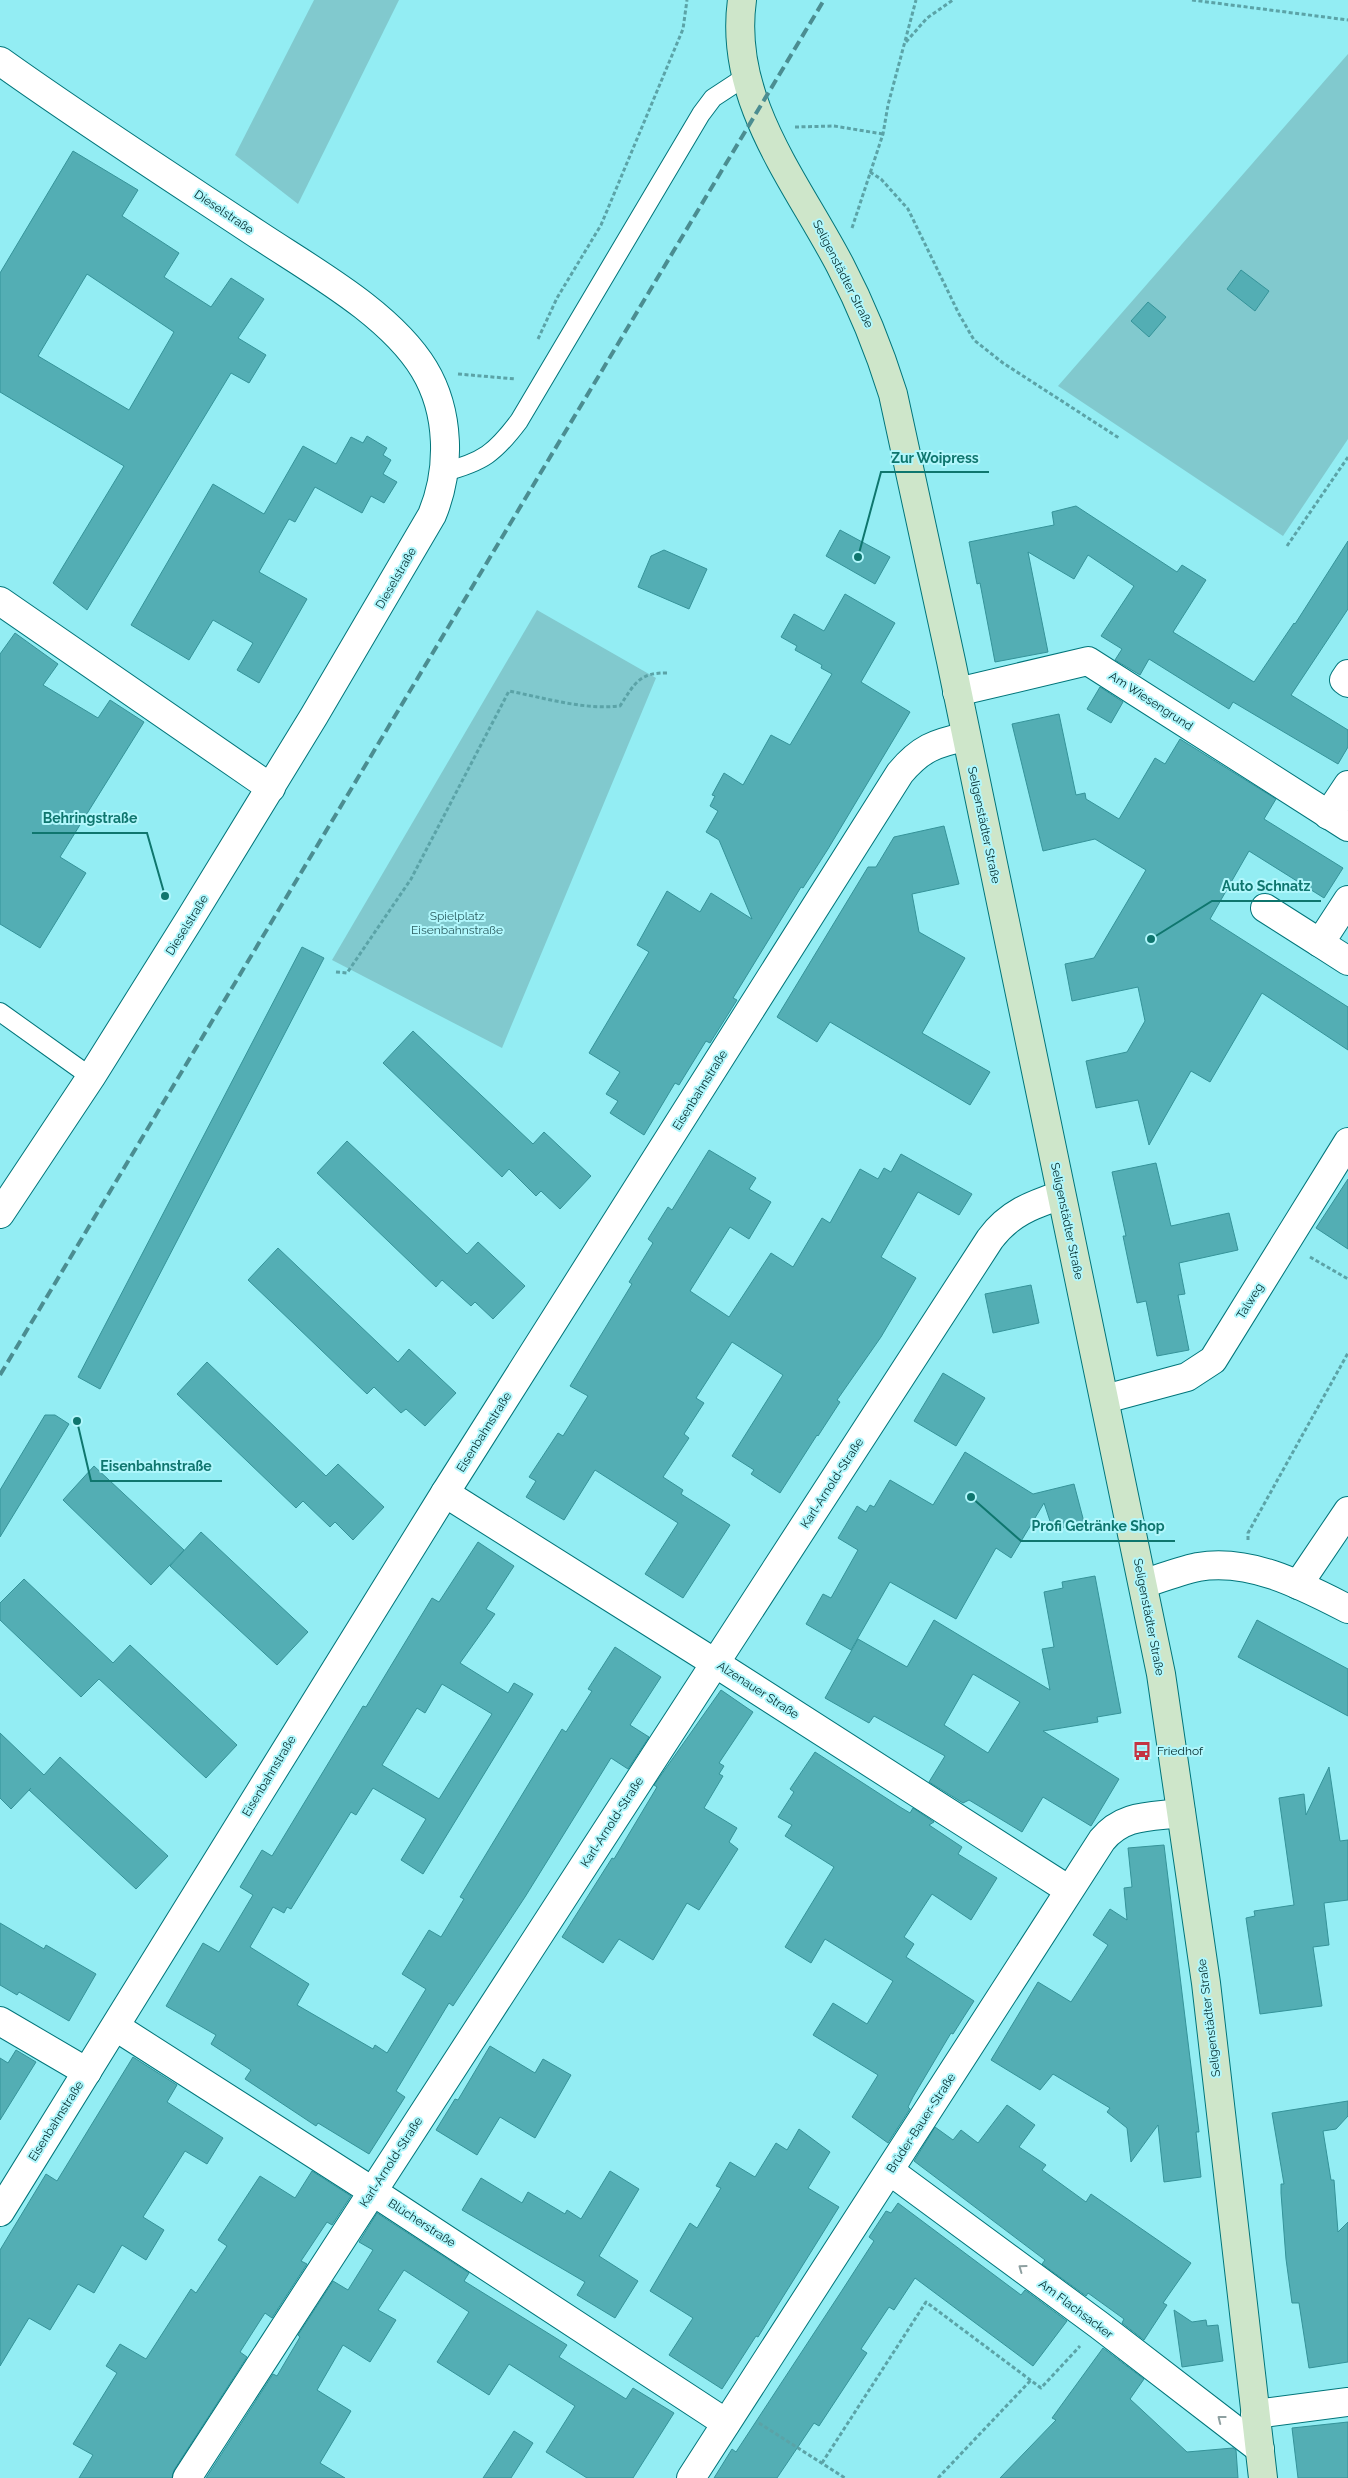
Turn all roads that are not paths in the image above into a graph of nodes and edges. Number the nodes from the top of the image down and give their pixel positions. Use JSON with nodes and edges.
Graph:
{"nodes":[{"id":1,"x":742,"y":0,"type":"edge"},
{"id":2,"x":0,"y":61,"type":"edge"},
{"id":3,"x":745,"y":77,"type":"junction"},
{"id":4,"x":444,"y":472,"type":"junction"},
{"id":5,"x":0,"y":601,"type":"edge"},
{"id":6,"x":1348,"y":674,"type":"edge"},
{"id":7,"x":1348,"y":683,"type":"edge"},
{"id":8,"x":957,"y":692,"type":"junction"},
{"id":9,"x":965,"y":737,"type":"junction"},
{"id":10,"x":1348,"y":785,"type":"edge"},
{"id":11,"x":271,"y":788,"type":"junction"},
{"id":12,"x":1338,"y":821,"type":"edge"},
{"id":13,"x":1348,"y":900,"type":"edge"},
{"id":14,"x":1265,"y":908,"type":"dead end"},
{"id":15,"x":1320,"y":943,"type":"junction"},
{"id":16,"x":1348,"y":961,"type":"edge"},
{"id":17,"x":0,"y":1012,"type":"edge"},
{"id":18,"x":91,"y":1077,"type":"junction"},
{"id":19,"x":1348,"y":1142,"type":"edge"},
{"id":20,"x":1061,"y":1195,"type":"junction"},
{"id":21,"x":0,"y":1214,"type":"edge"},
{"id":22,"x":1105,"y":1399,"type":"junction"},
{"id":23,"x":445,"y":1493,"type":"junction"},
{"id":24,"x":1348,"y":1511,"type":"edge"},
{"id":25,"x":1143,"y":1584,"type":"junction"},
{"id":26,"x":1298,"y":1585,"type":"junction"},
{"id":27,"x":1348,"y":1610,"type":"edge"},
{"id":28,"x":715,"y":1663,"type":"junction"},
{"id":29,"x":1181,"y":1813,"type":"junction"},
{"id":30,"x":1069,"y":1890,"type":"junction"},
{"id":31,"x":0,"y":2021,"type":"edge"},
{"id":32,"x":116,"y":2027,"type":"junction"},
{"id":33,"x":87,"y":2072,"type":"junction"},
{"id":34,"x":890,"y":2171,"type":"junction"},
{"id":35,"x":372,"y":2191,"type":"junction"},
{"id":36,"x":0,"y":2212,"type":"edge"},
{"id":37,"x":1348,"y":2402,"type":"edge"},
{"id":38,"x":1255,"y":2414,"type":"junction"},
{"id":39,"x":731,"y":2415,"type":"junction"},
{"id":40,"x":1260,"y":2449,"type":"junction"},
{"id":41,"x":186,"y":2478,"type":"edge"},
{"id":42,"x":691,"y":2478,"type":"edge"},
{"id":43,"x":1263,"y":2478,"type":"edge"}],
"edges":[{"from":1,"to":3,"type":"main road","name":"Seligenstädter Straße"},
{"from":2,"to":4,"type":"street","name":"Dieselstraße"},
{"from":3,"to":4,"type":"lane"},
{"from":3,"to":8,"type":"main road","name":"Seligenstädter Straße"},
{"from":4,"to":11,"type":"street","name":"Dieselstraße"},
{"from":5,"to":11,"type":"street"},
{"from":6,"to":7,"type":"street"},
{"from":8,"to":9,"type":"main road","name":"Seligenstädter Straße"},
{"from":8,"to":12,"type":"street","name":"Am Wiesengrund"},
{"from":9,"to":20,"type":"main road","name":"Seligenstädter Straße"},
{"from":9,"to":23,"type":"street","name":"Eisenbahnstraße"},
{"from":10,"to":12,"type":"street","name":"Am Wiesengrund"},
{"from":11,"to":18,"type":"street","name":"Dieselstraße"},
{"from":13,"to":15,"type":"street"},
{"from":14,"to":15,"type":"street"},
{"from":15,"to":16,"type":"street"},
{"from":17,"to":18,"type":"lane"},
{"from":18,"to":21,"type":"street","name":"Dieselstraße"},
{"from":19,"to":22,"type":"street","name":"Talweg"},
{"from":20,"to":22,"type":"main road","name":"Seligenstädter Straße"},
{"from":20,"to":28,"type":"street","name":"Karl-Arnold-Straße"},
{"from":22,"to":25,"type":"main road","name":"Seligenstädter Straße"},
{"from":23,"to":28,"type":"street","name":"Alzenauer Straße"},
{"from":23,"to":32,"type":"street","name":"Eisenbahnstraße"},
{"from":24,"to":26,"type":"street"},
{"from":25,"to":26,"type":"street"},
{"from":25,"to":29,"type":"main road","name":"Seligenstädter Straße"},
{"from":26,"to":27,"type":"street"},
{"from":28,"to":30,"type":"street","name":"Alzenauer Straße"},
{"from":28,"to":35,"type":"street","name":"Karl-Arnold-Straße"},
{"from":29,"to":30,"type":"street","name":"Brüder-Bauer-Straße"},
{"from":29,"to":38,"type":"main road","name":"Seligenstädter Straße"},
{"from":30,"to":34,"type":"street","name":"Brüder-Bauer-Straße"},
{"from":31,"to":33,"type":"street"},
{"from":32,"to":33,"type":"street","name":"Eisenbahnstraße"},
{"from":32,"to":35,"type":"street","name":"Blücherstraße"},
{"from":33,"to":36,"type":"street","name":"Eisenbahnstraße"},
{"from":34,"to":39,"type":"street","name":"Brüder-Bauer-Straße"},
{"from":40,"to":34,"type":"street","name":"Am Flachsacker","one_way":true},
{"from":35,"to":39,"type":"street","name":"Blücherstraße"},
{"from":35,"to":41,"type":"street","name":"Karl-Arnold-Straße"},
{"from":37,"to":38,"type":"street"},
{"from":38,"to":40,"type":"main road","name":"Seligenstädter Straße"},
{"from":39,"to":42,"type":"street","name":"Brüder-Bauer-Straße"},
{"from":40,"to":43,"type":"main road","name":"Seligenstädter Straße"}]}
